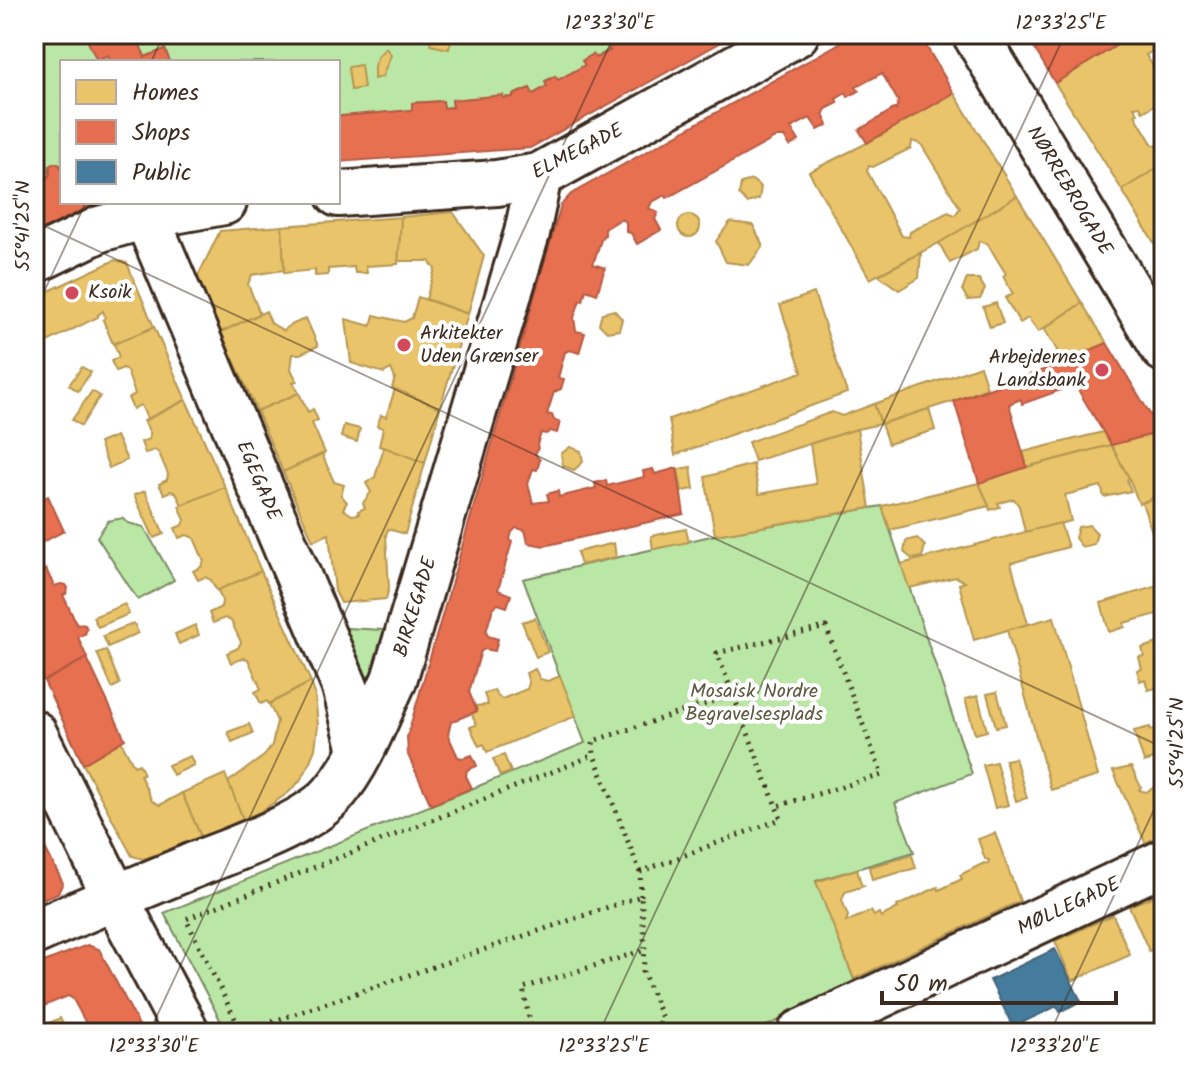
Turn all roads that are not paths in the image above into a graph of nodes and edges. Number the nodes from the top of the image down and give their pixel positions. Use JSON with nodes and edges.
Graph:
{"nodes":[{"id":1,"x":796,"y":34,"type":"edge"},
{"id":2,"x":975,"y":34,"type":"edge"},
{"id":3,"x":539,"y":176,"type":"junction"},
{"id":4,"x":340,"y":194,"type":"edge"},
{"id":5,"x":213,"y":204,"type":"edge"},
{"id":6,"x":146,"y":216,"type":"junction"},
{"id":7,"x":34,"y":261,"type":"edge"},
{"id":8,"x":1164,"y":349,"type":"edge"},
{"id":9,"x":34,"y":733,"type":"edge"},
{"id":10,"x":361,"y":750,"type":"junction"},
{"id":11,"x":1164,"y":862,"type":"edge"},
{"id":12,"x":115,"y":897,"type":"junction"},
{"id":13,"x":34,"y":932,"type":"edge"},
{"id":14,"x":187,"y":1033,"type":"edge"},
{"id":15,"x":800,"y":1033,"type":"edge"}],
"edges":[{"from":1,"to":3,"type":"street","name":"ELMEGADE"},
{"from":2,"to":8,"type":"street","name":"NØRREBROGADE"},
{"from":3,"to":4,"type":"street","name":"ELMEGADE"},
{"from":3,"to":10,"type":"street","name":"BIRKEGADE"},
{"from":5,"to":6,"type":"street"},
{"from":6,"to":7,"type":"street"},
{"from":6,"to":10,"type":"street","name":"EGEGADE"},
{"from":9,"to":12,"type":"street"},
{"from":10,"to":12,"type":"street","name":"BIRKEGADE"},
{"from":11,"to":15,"type":"street","name":"MØLLEGADE"},
{"from":12,"to":13,"type":"street","name":"BIRKEGADE"},
{"from":12,"to":14,"type":"street"}]}
